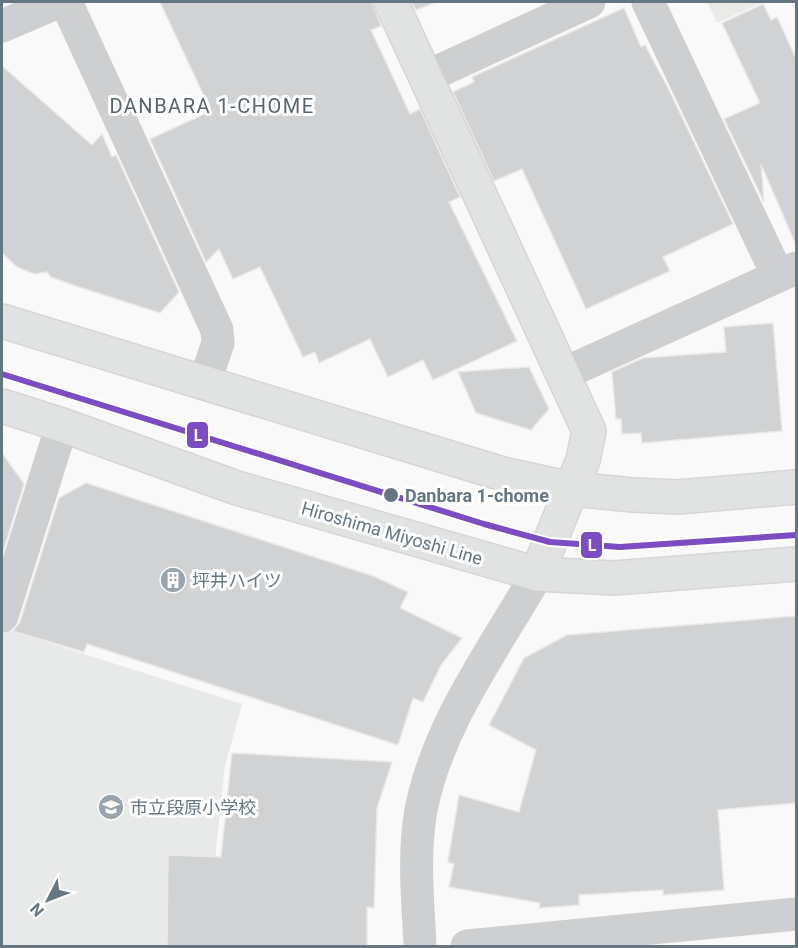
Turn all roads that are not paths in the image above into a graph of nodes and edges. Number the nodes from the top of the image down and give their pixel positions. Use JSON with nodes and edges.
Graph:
{"nodes":[{"id":1,"x":58,"y":2,"type":"edge"},
{"id":2,"x":66,"y":2,"type":"edge"},
{"id":3,"x":391,"y":2,"type":"edge"},
{"id":4,"x":589,"y":2,"type":"edge"},
{"id":5,"x":648,"y":2,"type":"edge"},
{"id":6,"x":2,"y":26,"type":"edge"},
{"id":7,"x":426,"y":77,"type":"junction"},
{"id":8,"x":787,"y":272,"type":"edge"},
{"id":9,"x":2,"y":321,"type":"edge"},
{"id":10,"x":563,"y":374,"type":"junction"},
{"id":11,"x":204,"y":384,"type":"junction"},
{"id":12,"x":2,"y":406,"type":"edge"},
{"id":13,"x":62,"y":424,"type":"junction"},
{"id":14,"x":796,"y":487,"type":"edge"},
{"id":15,"x":572,"y":489,"type":"junction"},
{"id":16,"x":796,"y":564,"type":"edge"},
{"id":17,"x":537,"y":574,"type":"junction"},
{"id":18,"x":2,"y":616,"type":"edge"},
{"id":19,"x":796,"y":914,"type":"edge"},
{"id":20,"x":718,"y":934,"type":"edge"},
{"id":21,"x":420,"y":946,"type":"edge"},
{"id":22,"x":467,"y":946,"type":"edge"}],
"edges":[{"from":1,"to":6,"type":"street"},
{"from":2,"to":11,"type":"street"},
{"from":3,"to":7,"type":"main road"},
{"from":4,"to":7,"type":"street"},
{"from":5,"to":8,"type":"street"},
{"from":7,"to":10,"type":"main road"},
{"from":8,"to":10,"type":"street"},
{"from":9,"to":11,"type":"main road"},
{"from":10,"to":15,"type":"main road"},
{"from":11,"to":15,"type":"main road"},
{"from":12,"to":13,"type":"main road","name":"Hiroshima Miyoshi Line"},
{"from":13,"to":17,"type":"main road","name":"Hiroshima Miyoshi Line"},
{"from":13,"to":18,"type":"street"},
{"from":14,"to":15,"type":"main road"},
{"from":15,"to":17,"type":"main road"},
{"from":16,"to":17,"type":"main road","name":"Hiroshima Miyoshi Line"},
{"from":17,"to":21,"type":"street"},
{"from":19,"to":20,"type":"street"},
{"from":20,"to":22,"type":"street"}]}
